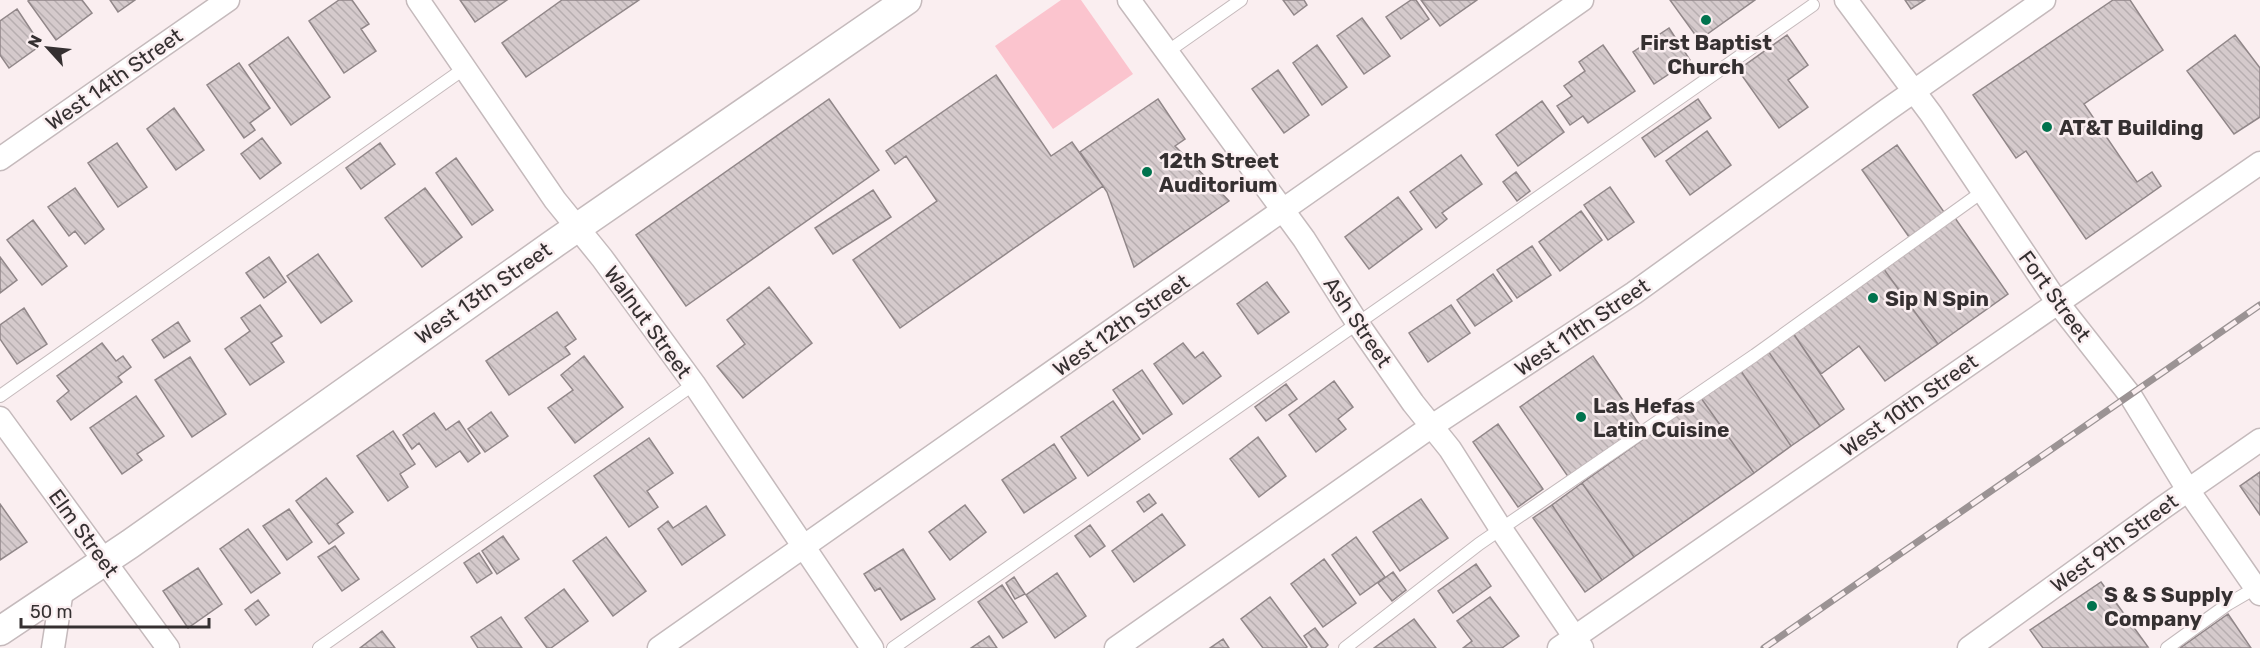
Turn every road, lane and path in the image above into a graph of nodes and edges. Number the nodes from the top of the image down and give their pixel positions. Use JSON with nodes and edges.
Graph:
{"nodes":[{"id":1,"x":228,"y":0,"type":"edge"},
{"id":2,"x":418,"y":0,"type":"edge"},
{"id":3,"x":907,"y":0,"type":"edge"},
{"id":4,"x":1129,"y":0,"type":"edge"},
{"id":5,"x":1241,"y":0,"type":"edge"},
{"id":6,"x":1582,"y":0,"type":"edge"},
{"id":7,"x":1846,"y":0,"type":"edge"},
{"id":8,"x":2044,"y":0,"type":"edge"},
{"id":9,"x":1813,"y":5,"type":"dead end"},
{"id":10,"x":1167,"y":52,"type":"junction"},
{"id":11,"x":465,"y":68,"type":"junction"},
{"id":12,"x":1914,"y":92,"type":"junction"},
{"id":13,"x":0,"y":159,"type":"edge"},
{"id":14,"x":2260,"y":163,"type":"edge"},
{"id":15,"x":1982,"y":192,"type":"junction"},
{"id":16,"x":1283,"y":211,"type":"junction"},
{"id":17,"x":577,"y":227,"type":"junction"},
{"id":18,"x":2057,"y":302,"type":"junction"},
{"id":19,"x":1358,"y":324,"type":"junction"},
{"id":20,"x":694,"y":384,"type":"junction"},
{"id":21,"x":0,"y":396,"type":"edge"},
{"id":22,"x":0,"y":418,"type":"edge"},
{"id":23,"x":1432,"y":426,"type":"junction"},
{"id":24,"x":2260,"y":440,"type":"edge"},
{"id":25,"x":2188,"y":490,"type":"junction"},
{"id":26,"x":1501,"y":529,"type":"junction"},
{"id":27,"x":803,"y":547,"type":"junction"},
{"id":28,"x":105,"y":561,"type":"junction"},
{"id":29,"x":2259,"y":589,"type":"edge"},
{"id":30,"x":62,"y":590,"type":"junction"},
{"id":31,"x":0,"y":632,"type":"edge"},
{"id":32,"x":1572,"y":644,"type":"edge"},
{"id":33,"x":53,"y":648,"type":"edge"},
{"id":34,"x":168,"y":648,"type":"edge"},
{"id":35,"x":319,"y":648,"type":"edge"},
{"id":36,"x":659,"y":648,"type":"edge"},
{"id":37,"x":872,"y":648,"type":"edge"},
{"id":38,"x":893,"y":648,"type":"edge"},
{"id":39,"x":1116,"y":648,"type":"edge"},
{"id":40,"x":1345,"y":648,"type":"edge"},
{"id":41,"x":1970,"y":648,"type":"edge"},
{"id":42,"x":2168,"y":648,"type":"edge"}],
"edges":[{"from":1,"to":13,"type":"street","name":"West 14th Street"},
{"from":2,"to":11,"type":"street","name":"Walnut Street"},
{"from":3,"to":17,"type":"street","name":"West 13th Street"},
{"from":4,"to":10,"type":"street","name":"Ash Street"},
{"from":5,"to":10,"type":"lane"},
{"from":6,"to":16,"type":"street","name":"West 12th Street"},
{"from":7,"to":12,"type":"street","name":"Fort Street"},
{"from":8,"to":12,"type":"street","name":"West 11th Street"},
{"from":9,"to":19,"type":"lane"},
{"from":10,"to":16,"type":"street","name":"Ash Street"},
{"from":11,"to":17,"type":"street","name":"Walnut Street"},
{"from":11,"to":21,"type":"lane"},
{"from":12,"to":15,"type":"street","name":"Fort Street"},
{"from":12,"to":23,"type":"street","name":"West 11th Street"},
{"from":14,"to":18,"type":"street","name":"West 10th Street"},
{"from":15,"to":18,"type":"street","name":"Fort Street"},
{"from":15,"to":26,"type":"lane"},
{"from":16,"to":19,"type":"street","name":"Ash Street"},
{"from":16,"to":27,"type":"street","name":"West 12th Street"},
{"from":17,"to":20,"type":"street","name":"Walnut Street"},
{"from":17,"to":28,"type":"street","name":"West 13th Street"},
{"from":18,"to":25,"type":"street","name":"Fort Street"},
{"from":18,"to":32,"type":"street","name":"West 10th Street"},
{"from":19,"to":23,"type":"street","name":"Ash Street"},
{"from":19,"to":38,"type":"lane"},
{"from":20,"to":27,"type":"street","name":"Walnut Street"},
{"from":20,"to":35,"type":"lane"},
{"from":22,"to":28,"type":"street","name":"Elm Street"},
{"from":23,"to":26,"type":"street","name":"Ash Street"},
{"from":23,"to":39,"type":"street","name":"West 11th Street"},
{"from":24,"to":25,"type":"street","name":"West 9th Street"},
{"from":25,"to":29,"type":"street","name":"Fort Street"},
{"from":25,"to":41,"type":"street","name":"West 9th Street"},
{"from":26,"to":32,"type":"street","name":"Ash Street"},
{"from":26,"to":40,"type":"lane"},
{"from":27,"to":36,"type":"street","name":"West 12th Street"},
{"from":27,"to":37,"type":"street","name":"Walnut Street"},
{"from":28,"to":30,"type":"street","name":"West 13th Street"},
{"from":28,"to":34,"type":"street","name":"Elm Street"},
{"from":29,"to":42,"type":"lane"},
{"from":30,"to":31,"type":"street","name":"West 13th Street"},
{"from":30,"to":33,"type":"street"}]}
